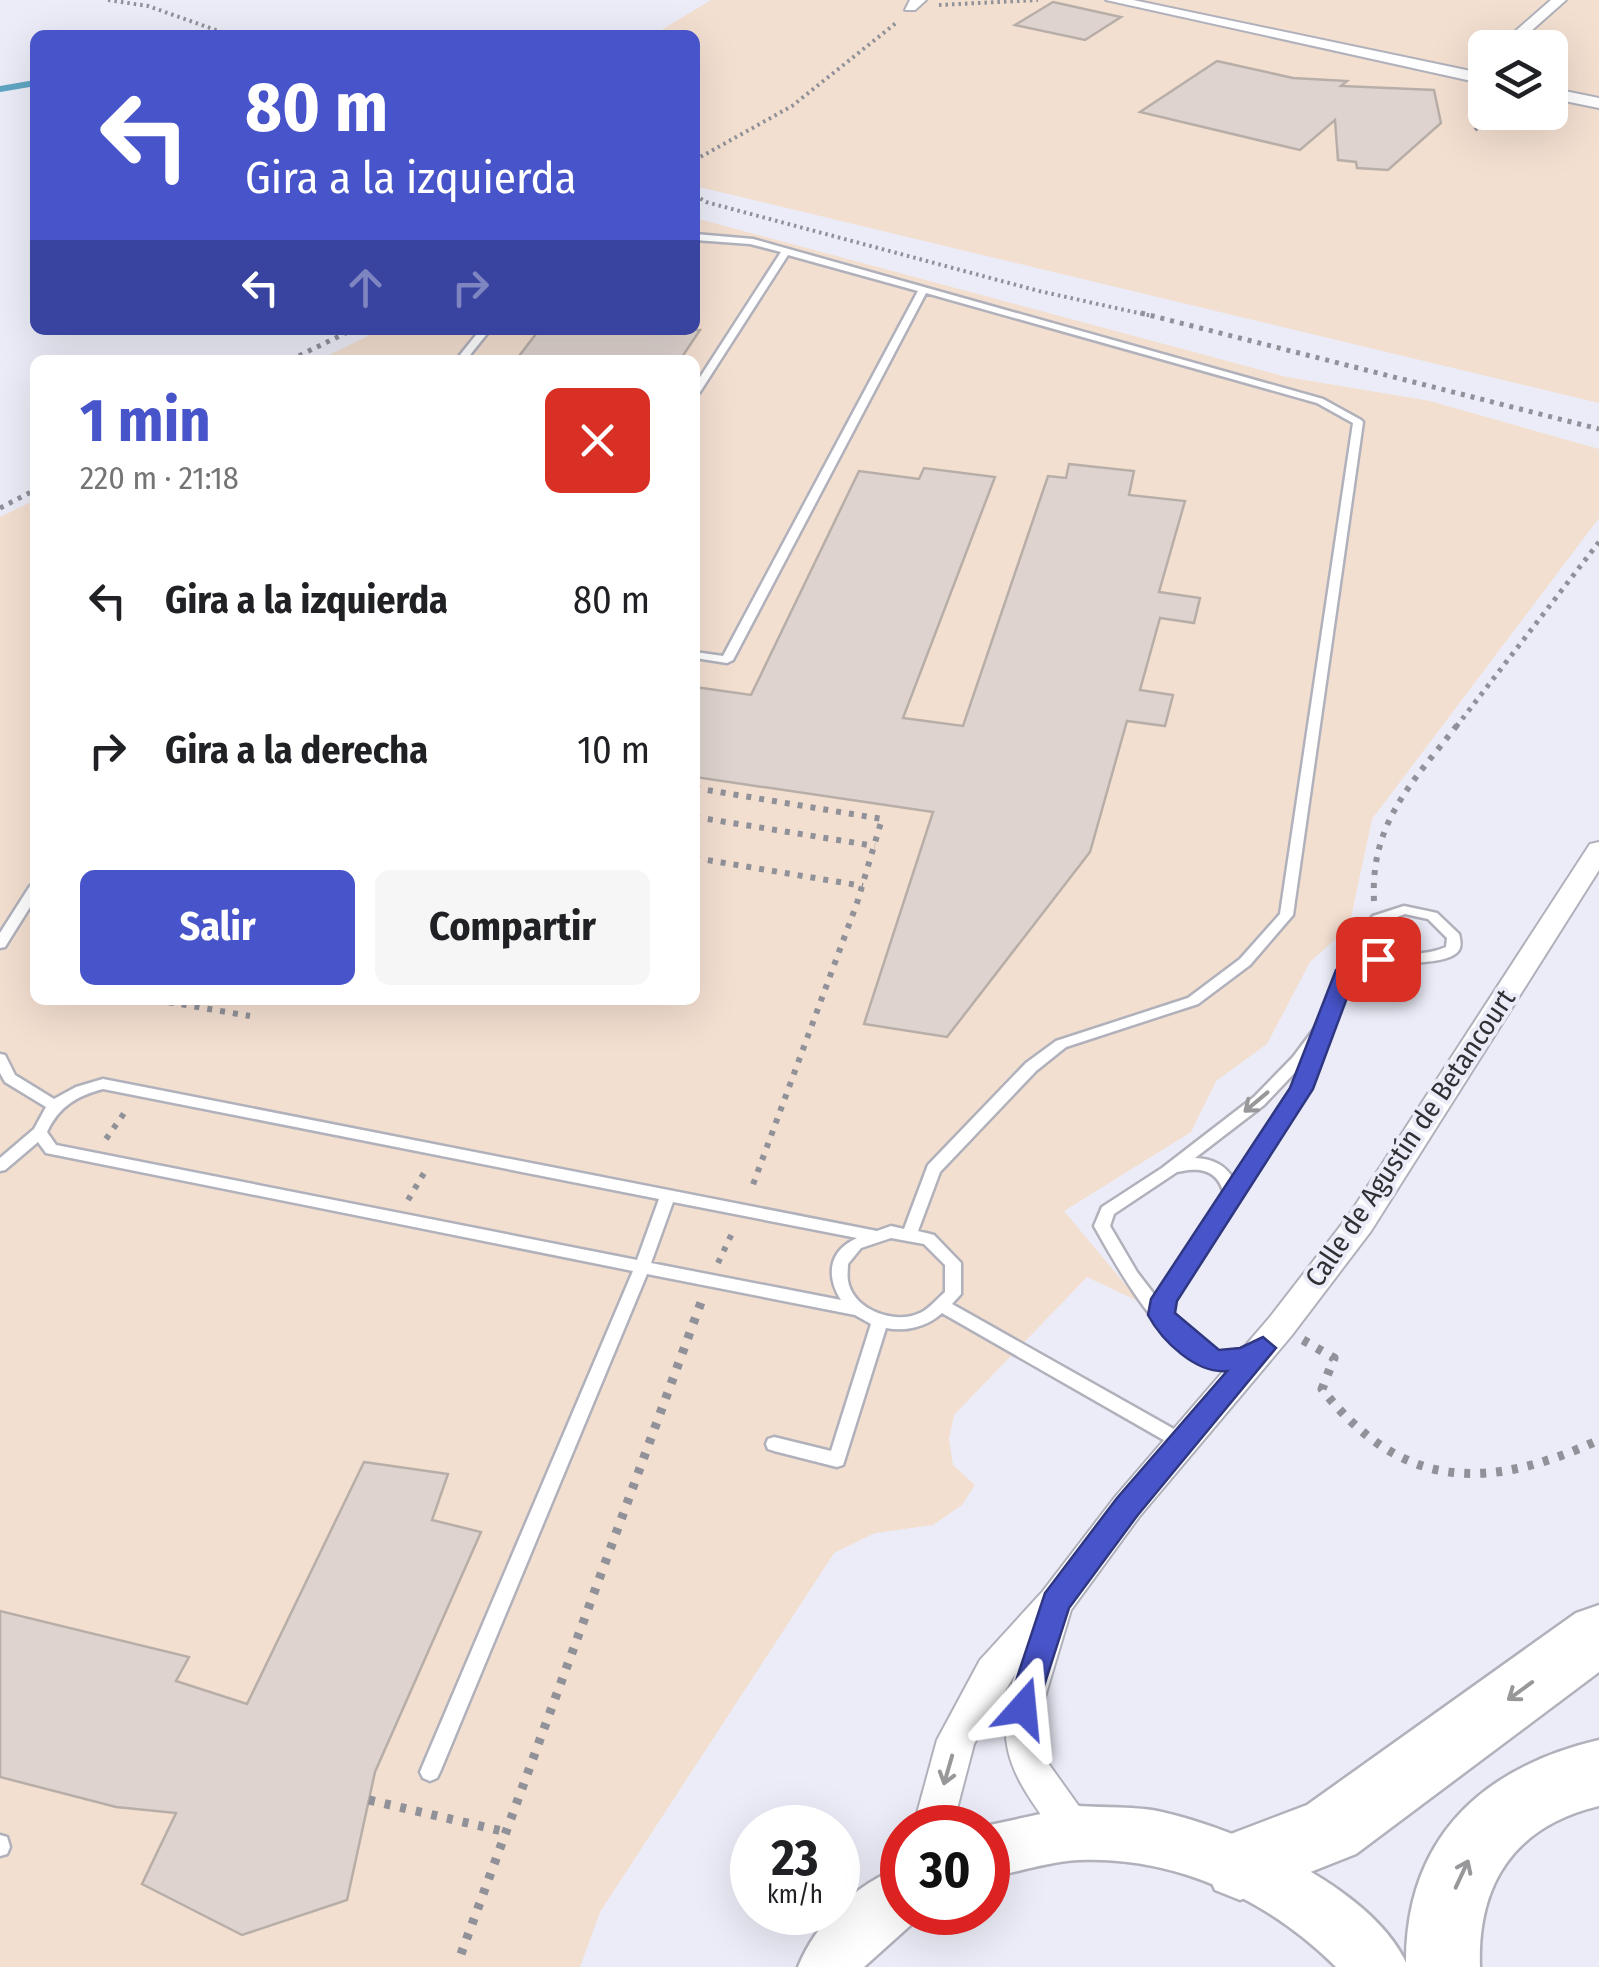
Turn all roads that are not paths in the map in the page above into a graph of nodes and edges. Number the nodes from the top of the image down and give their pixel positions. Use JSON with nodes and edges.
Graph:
{"nodes":[{"id":1,"x":1113,"y":0,"type":"edge"},
{"id":2,"x":1168,"y":0,"type":"edge"},
{"id":3,"x":1559,"y":0,"type":"edge"},
{"id":4,"x":1524,"y":30,"type":"edge"},
{"id":5,"x":1468,"y":66,"type":"edge"},
{"id":6,"x":1468,"y":66,"type":"edge"},
{"id":7,"x":1568,"y":84,"type":"edge"},
{"id":8,"x":1599,"y":90,"type":"edge"},
{"id":9,"x":1568,"y":97,"type":"edge"},
{"id":10,"x":1599,"y":104,"type":"edge"},
{"id":11,"x":700,"y":237,"type":"edge"},
{"id":12,"x":785,"y":253,"type":"junction"},
{"id":13,"x":923,"y":291,"type":"junction"},
{"id":14,"x":481,"y":335,"type":"edge"},
{"id":15,"x":465,"y":355,"type":"edge"},
{"id":16,"x":700,"y":384,"type":"edge"},
{"id":17,"x":700,"y":656,"type":"edge"},
{"id":18,"x":1599,"y":850,"type":"edge"},
{"id":19,"x":30,"y":897,"type":"edge"},
{"id":20,"x":0,"y":944,"type":"edge"},
{"id":21,"x":1344,"y":975,"type":"junction"},
{"id":22,"x":1338,"y":1000,"type":"junction"},
{"id":23,"x":0,"y":1059,"type":"edge"},
{"id":24,"x":52,"y":1104,"type":"junction"},
{"id":25,"x":40,"y":1132,"type":"junction"},
{"id":26,"x":0,"y":1166,"type":"edge"},
{"id":27,"x":1170,"y":1169,"type":"junction"},
{"id":28,"x":668,"y":1194,"type":"junction"},
{"id":29,"x":1232,"y":1200,"type":"junction"},
{"id":30,"x":910,"y":1233,"type":"junction"},
{"id":31,"x":872,"y":1235,"type":"junction"},
{"id":32,"x":642,"y":1267,"type":"junction"},
{"id":33,"x":944,"y":1307,"type":"junction"},
{"id":34,"x":854,"y":1310,"type":"junction"},
{"id":35,"x":1162,"y":1315,"type":"junction"},
{"id":36,"x":880,"y":1320,"type":"junction"},
{"id":37,"x":1272,"y":1337,"type":"junction"},
{"id":38,"x":1185,"y":1443,"type":"junction"},
{"id":39,"x":774,"y":1444,"type":"dead end"},
{"id":40,"x":1056,"y":1602,"type":"junction"},
{"id":41,"x":1599,"y":1634,"type":"edge"},
{"id":42,"x":430,"y":1772,"type":"dead end"},
{"id":43,"x":1599,"y":1773,"type":"edge"},
{"id":44,"x":938,"y":1805,"type":"edge"},
{"id":45,"x":1078,"y":1833,"type":"junction"},
{"id":46,"x":1010,"y":1846,"type":"edge"},
{"id":47,"x":1240,"y":1866,"type":"junction"},
{"id":48,"x":880,"y":1912,"type":"edge"},
{"id":49,"x":828,"y":1967,"type":"edge"},
{"id":50,"x":1378,"y":1967,"type":"edge"},
{"id":51,"x":1443,"y":1967,"type":"edge"}],
"edges":[{"from":1,"to":5,"type":"street"},
{"from":2,"to":6,"type":"street"},
{"from":3,"to":4,"type":"street"},
{"from":7,"to":8,"type":"street"},
{"from":9,"to":10,"type":"street"},
{"from":11,"to":12,"type":"lane"},
{"from":12,"to":13,"type":"lane"},
{"from":12,"to":16,"type":"lane"},
{"from":13,"to":17,"type":"lane"},
{"from":13,"to":30,"type":"lane"},
{"from":14,"to":15,"type":"lane"},
{"from":18,"to":37,"type":"street","name":"Calle de Agustín de Betancourt"},
{"from":19,"to":20,"type":"lane"},
{"from":21,"to":21,"type":"lane"},
{"from":21,"to":22,"type":"lane"},
{"from":22,"to":27,"type":"lane","one_way":true},
{"from":22,"to":29,"type":"lane"},
{"from":23,"to":24,"type":"lane"},
{"from":24,"to":25,"type":"lane"},
{"from":24,"to":28,"type":"lane"},
{"from":25,"to":26,"type":"lane"},
{"from":25,"to":32,"type":"lane"},
{"from":27,"to":29,"type":"lane"},
{"from":27,"to":35,"type":"lane"},
{"from":28,"to":31,"type":"lane"},
{"from":28,"to":32,"type":"lane"},
{"from":29,"to":35,"type":"lane"},
{"from":30,"to":31,"type":"lane"},
{"from":30,"to":33,"type":"lane"},
{"from":31,"to":34,"type":"lane"},
{"from":32,"to":34,"type":"lane"},
{"from":32,"to":42,"type":"lane"},
{"from":33,"to":36,"type":"lane"},
{"from":33,"to":38,"type":"lane"},
{"from":34,"to":36,"type":"lane"},
{"from":35,"to":37,"type":"lane"},
{"from":36,"to":39,"type":"lane"},
{"from":37,"to":38,"type":"street","name":"Calle de Agustín de Betancourt"},
{"from":38,"to":40,"type":"street","name":"Calle de Agustín de Betancourt"},
{"from":40,"to":44,"type":"street","name":"Calle de Agustín de Betancourt","one_way":true},
{"from":40,"to":45,"type":"street","name":"Calle de Agustín de Betancourt"},
{"from":41,"to":47,"type":"highway","one_way":true},
{"from":51,"to":43,"type":"highway","one_way":true},
{"from":45,"to":46,"type":"street"},
{"from":45,"to":47,"type":"street"},
{"from":47,"to":50,"type":"street"},
{"from":48,"to":49,"type":"street"}]}
